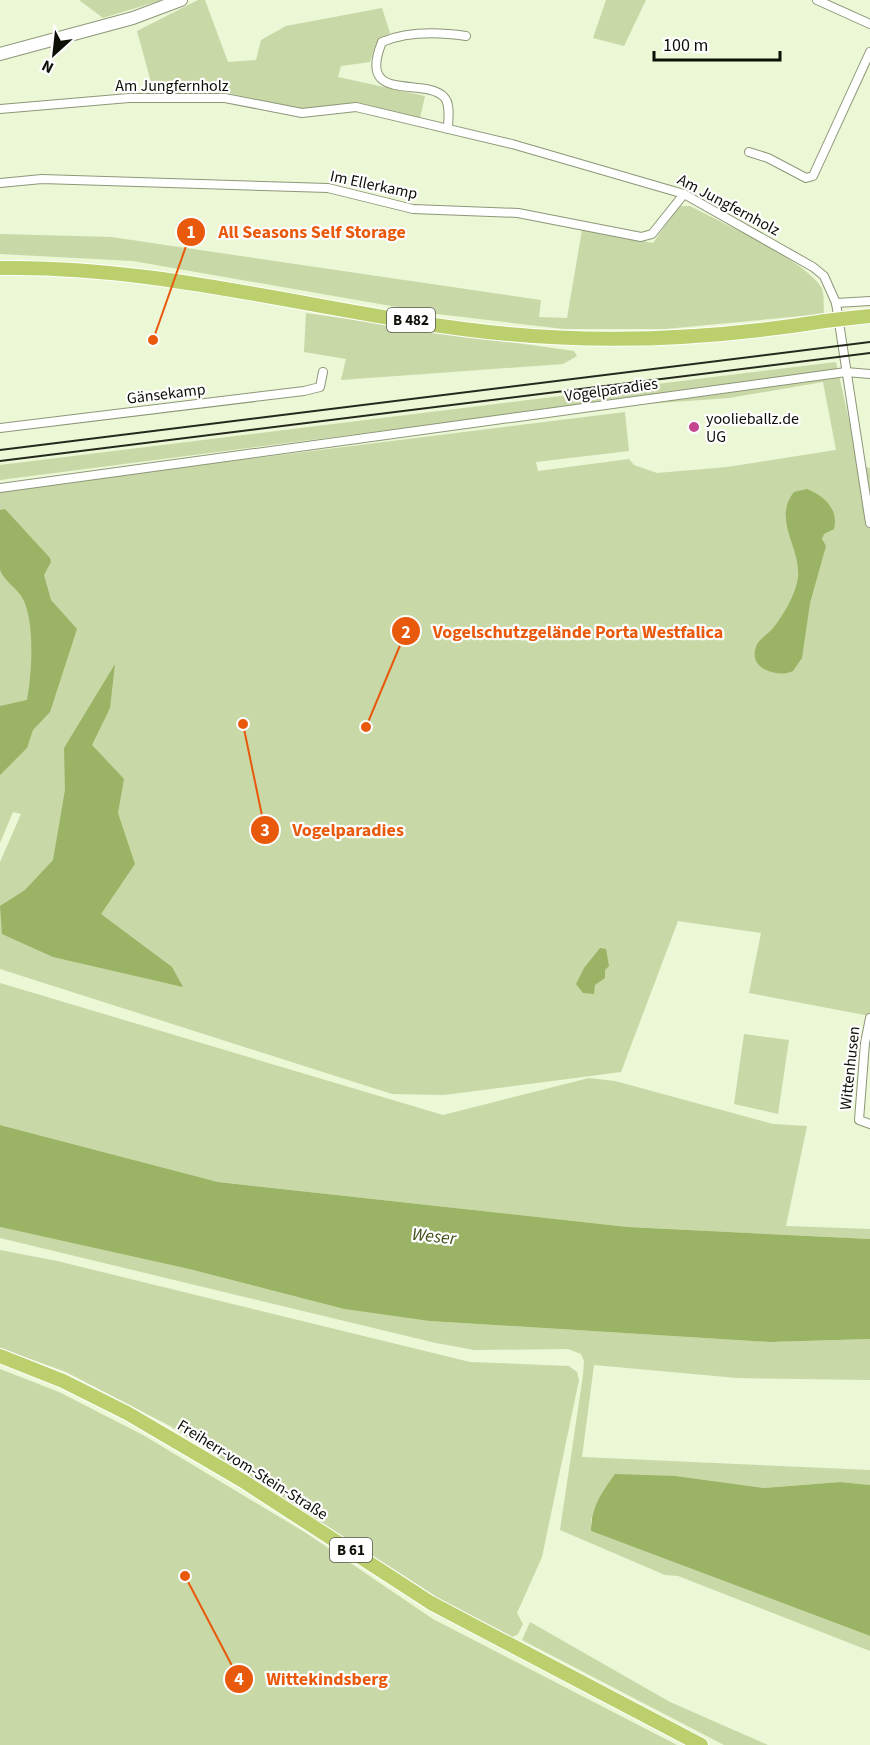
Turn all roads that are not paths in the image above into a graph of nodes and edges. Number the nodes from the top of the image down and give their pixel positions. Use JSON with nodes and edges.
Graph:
{"nodes":[{"id":1,"x":181,"y":0,"type":"edge"},
{"id":2,"x":817,"y":0,"type":"edge"},
{"id":3,"x":870,"y":24,"type":"edge"},
{"id":4,"x":465,"y":36,"type":"dead end"},
{"id":5,"x":870,"y":52,"type":"edge"},
{"id":6,"x":0,"y":54,"type":"edge"},
{"id":7,"x":0,"y":109,"type":"edge"},
{"id":8,"x":448,"y":129,"type":"junction"},
{"id":9,"x":749,"y":153,"type":"dead end"},
{"id":10,"x":0,"y":183,"type":"edge"},
{"id":11,"x":684,"y":194,"type":"junction"},
{"id":12,"x":0,"y":268,"type":"edge"},
{"id":13,"x":870,"y":301,"type":"edge"},
{"id":14,"x":836,"y":303,"type":"junction"},
{"id":15,"x":870,"y":316,"type":"edge"},
{"id":16,"x":323,"y":372,"type":"dead end"},
{"id":17,"x":846,"y":372,"type":"junction"},
{"id":18,"x":870,"y":374,"type":"edge"},
{"id":19,"x":0,"y":428,"type":"edge"},
{"id":20,"x":0,"y":488,"type":"edge"},
{"id":21,"x":870,"y":523,"type":"edge"},
{"id":22,"x":870,"y":1018,"type":"edge"},
{"id":23,"x":870,"y":1124,"type":"edge"},
{"id":24,"x":0,"y":1356,"type":"edge"},
{"id":25,"x":701,"y":1745,"type":"edge"}],
"edges":[{"from":1,"to":6,"type":"street"},
{"from":2,"to":3,"type":"street"},
{"from":4,"to":8,"type":"street"},
{"from":5,"to":9,"type":"street"},
{"from":7,"to":8,"type":"street","name":"Am Jungfernholz"},
{"from":8,"to":11,"type":"street","name":"Am Jungfernholz"},
{"from":10,"to":11,"type":"street","name":"Im Ellerkamp"},
{"from":11,"to":14,"type":"street","name":"Am Jungfernholz"},
{"from":12,"to":15,"type":"main road","number":"B 482","bridge":true},
{"from":13,"to":14,"type":"street"},
{"from":14,"to":17,"type":"street","name":"Am Jungfernholz"},
{"from":16,"to":19,"type":"street","name":"Gänsekamp"},
{"from":17,"to":18,"type":"street","name":"Vogelparadies"},
{"from":17,"to":20,"type":"street","name":"Vogelparadies"},
{"from":17,"to":21,"type":"street"},
{"from":22,"to":23,"type":"street","name":"Wittenhusen"},
{"from":24,"to":25,"type":"main road","name":"Freiherr-vom-Stein-Straße","number":"B 61"}]}
